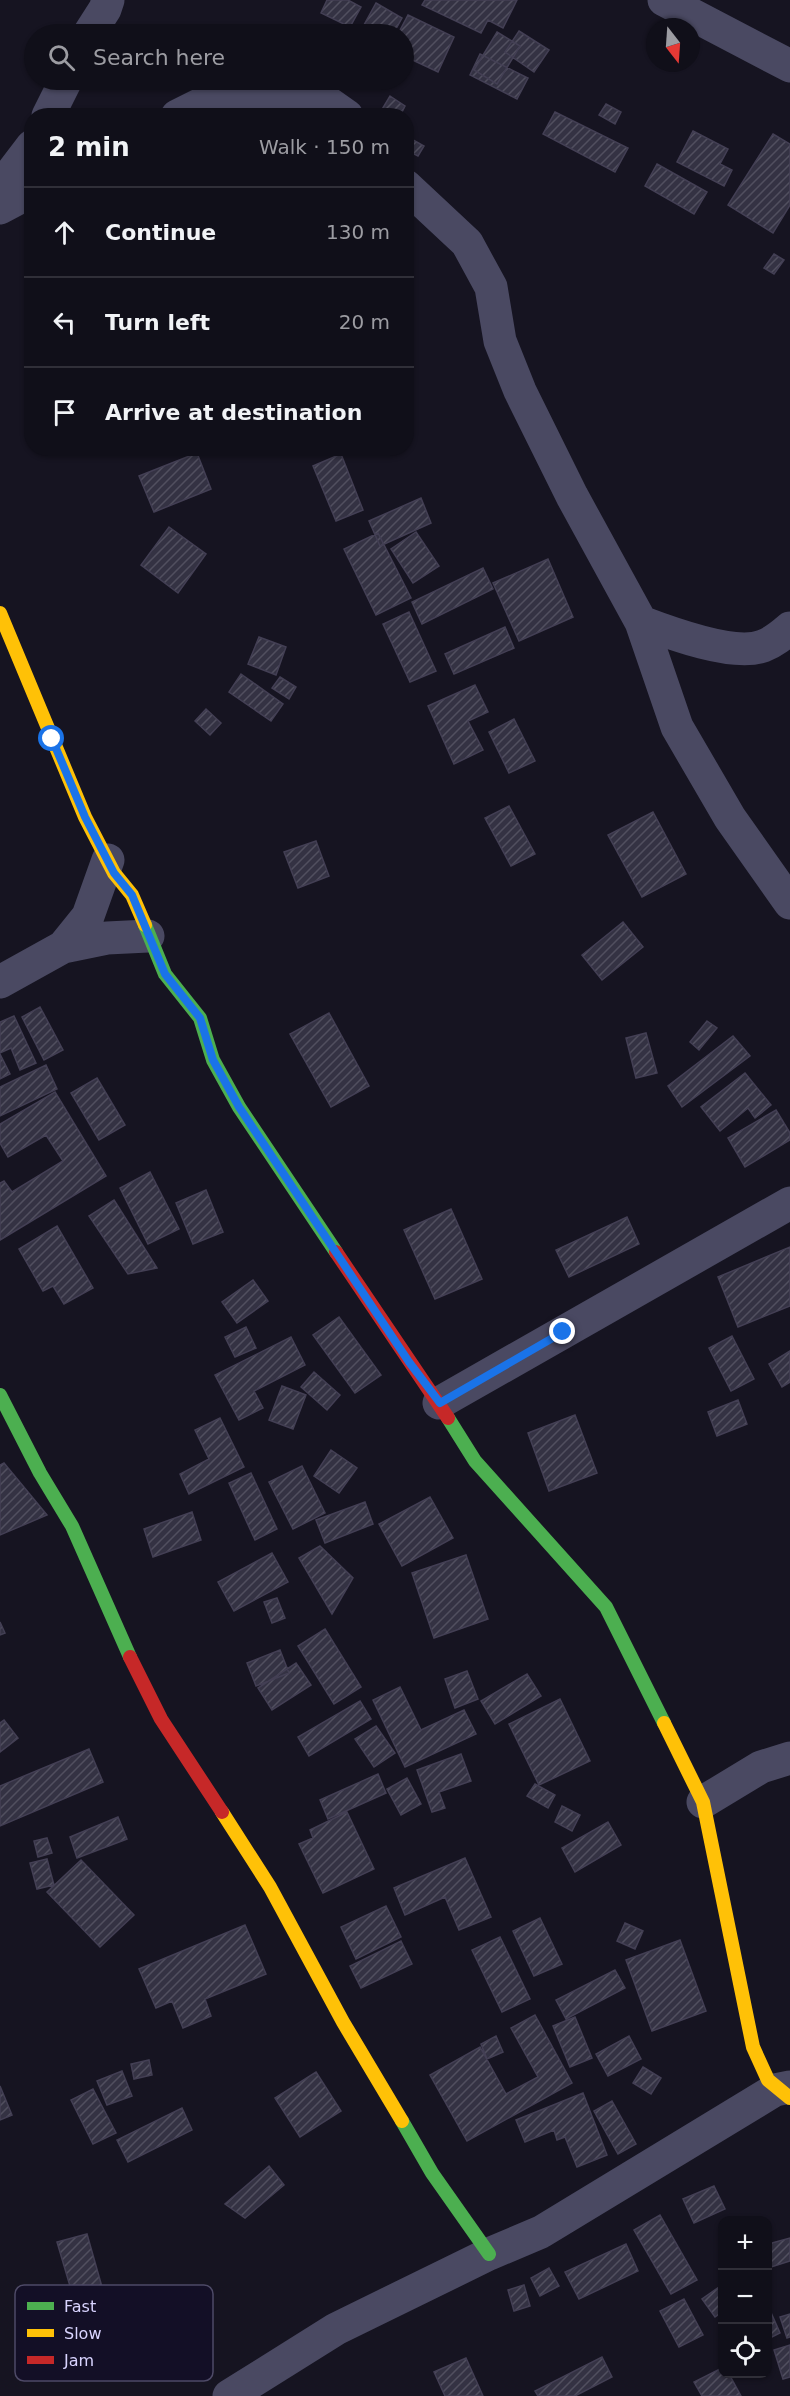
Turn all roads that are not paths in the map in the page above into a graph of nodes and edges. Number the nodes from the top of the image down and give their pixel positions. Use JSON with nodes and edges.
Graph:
{"nodes":[{"id":1,"x":108,"y":0,"type":"edge"},
{"id":2,"x":664,"y":0,"type":"edge"},
{"id":3,"x":95,"y":24,"type":"edge"},
{"id":4,"x":790,"y":66,"type":"edge"},
{"id":5,"x":61,"y":90,"type":"edge"},
{"id":6,"x":52,"y":108,"type":"edge"},
{"id":7,"x":193,"y":108,"type":"edge"},
{"id":8,"x":336,"y":108,"type":"edge"},
{"id":9,"x":24,"y":156,"type":"edge"},
{"id":10,"x":0,"y":188,"type":"edge"},
{"id":11,"x":414,"y":193,"type":"edge"},
{"id":12,"x":24,"y":196,"type":"edge"},
{"id":13,"x":0,"y":208,"type":"edge"},
{"id":14,"x":0,"y":613,"type":"edge"},
{"id":15,"x":641,"y":622,"type":"junction"},
{"id":16,"x":786,"y":636,"type":"edge"},
{"id":17,"x":108,"y":860,"type":"junction"},
{"id":18,"x":790,"y":903,"type":"edge"},
{"id":19,"x":148,"y":936,"type":"junction"},
{"id":20,"x":63,"y":947,"type":"junction"},
{"id":21,"x":0,"y":982,"type":"edge"},
{"id":22,"x":790,"y":1203,"type":"edge"},
{"id":23,"x":0,"y":1395,"type":"edge"},
{"id":24,"x":440,"y":1403,"type":"junction"},
{"id":25,"x":790,"y":1758,"type":"edge"},
{"id":26,"x":703,"y":1802,"type":"junction"},
{"id":27,"x":785,"y":2092,"type":"edge"},
{"id":28,"x":489,"y":2254,"type":"junction"},
{"id":29,"x":229,"y":2396,"type":"edge"}],
"edges":[{"from":1,"to":3,"type":"street"},
{"from":2,"to":4,"type":"street"},
{"from":5,"to":6,"type":"street"},
{"from":7,"to":8,"type":"street"},
{"from":9,"to":10,"type":"street"},
{"from":11,"to":15,"type":"street"},
{"from":12,"to":13,"type":"street"},
{"from":14,"to":17,"type":"street"},
{"from":15,"to":16,"type":"street"},
{"from":15,"to":18,"type":"street"},
{"from":17,"to":19,"type":"street"},
{"from":17,"to":20,"type":"street"},
{"from":19,"to":20,"type":"street"},
{"from":19,"to":24,"type":"street"},
{"from":20,"to":21,"type":"street"},
{"from":22,"to":24,"type":"street"},
{"from":23,"to":28,"type":"street"},
{"from":24,"to":26,"type":"street"},
{"from":25,"to":26,"type":"street"},
{"from":26,"to":27,"type":"street"},
{"from":27,"to":28,"type":"street"},
{"from":28,"to":29,"type":"street"}]}
